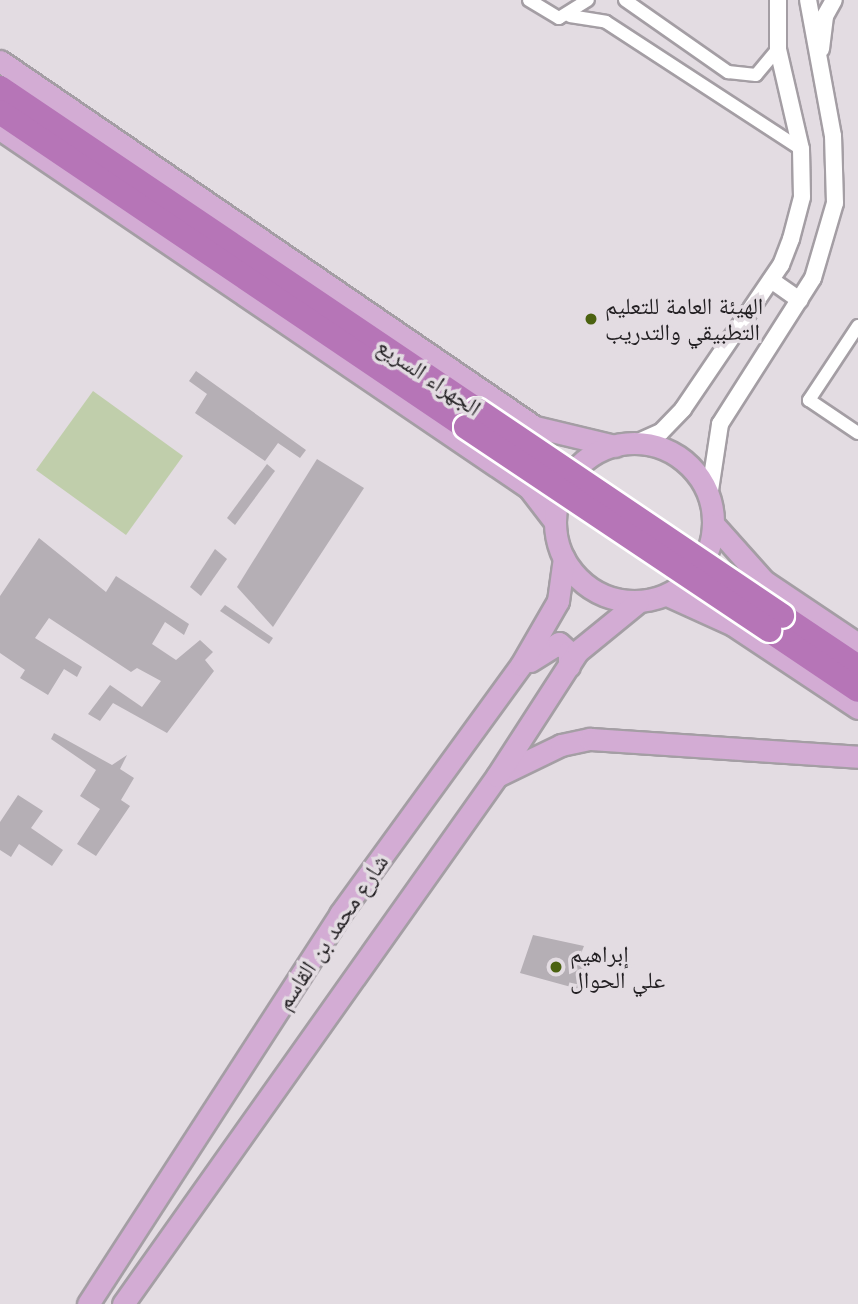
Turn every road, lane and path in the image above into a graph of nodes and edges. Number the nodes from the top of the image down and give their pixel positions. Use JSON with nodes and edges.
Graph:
{"nodes":[{"id":1,"x":529,"y":0,"type":"edge"},
{"id":2,"x":588,"y":0,"type":"edge"},
{"id":3,"x":625,"y":0,"type":"edge"},
{"id":4,"x":778,"y":0,"type":"edge"},
{"id":5,"x":808,"y":0,"type":"edge"},
{"id":6,"x":834,"y":0,"type":"edge"},
{"id":7,"x":570,"y":16,"type":"junction"},
{"id":8,"x":778,"y":49,"type":"junction"},
{"id":9,"x":0,"y":61,"type":"edge"},
{"id":10,"x":0,"y":88,"type":"edge"},
{"id":11,"x":827,"y":97,"type":"junction"},
{"id":12,"x":0,"y":112,"type":"edge"},
{"id":13,"x":0,"y":129,"type":"edge"},
{"id":14,"x":801,"y":149,"type":"junction"},
{"id":15,"x":771,"y":280,"type":"junction"},
{"id":16,"x":800,"y":300,"type":"junction"},
{"id":17,"x":858,"y":326,"type":"edge"},
{"id":18,"x":858,"y":433,"type":"edge"},
{"id":19,"x":625,"y":444,"type":"junction"},
{"id":20,"x":709,"y":497,"type":"junction"},
{"id":21,"x":555,"y":522,"type":"junction"},
{"id":22,"x":713,"y":525,"type":"junction"},
{"id":23,"x":564,"y":558,"type":"junction"},
{"id":24,"x":667,"y":594,"type":"junction"},
{"id":25,"x":638,"y":601,"type":"junction"},
{"id":26,"x":858,"y":644,"type":"edge"},
{"id":27,"x":521,"y":665,"type":"junction"},
{"id":28,"x":569,"y":666,"type":"junction"},
{"id":29,"x":858,"y":667,"type":"edge"},
{"id":30,"x":858,"y":691,"type":"edge"},
{"id":31,"x":858,"y":708,"type":"edge"},
{"id":32,"x":858,"y":757,"type":"edge"},
{"id":33,"x":497,"y":776,"type":"junction"},
{"id":34,"x":88,"y":1304,"type":"edge"},
{"id":35,"x":124,"y":1304,"type":"edge"}],
"edges":[{"from":1,"to":7,"type":"street"},
{"from":2,"to":7,"type":"street"},
{"from":3,"to":8,"type":"street"},
{"from":4,"to":8,"type":"street"},
{"from":5,"to":11,"type":"street"},
{"from":6,"to":11,"type":"street"},
{"from":7,"to":14,"type":"street"},
{"from":8,"to":14,"type":"street"},
{"from":9,"to":19,"type":"main road","name":"الجهراء السريع"},
{"from":10,"to":29,"type":"highway","name":"الجهراء السريع","bridge":true},
{"from":11,"to":16,"type":"street"},
{"from":12,"to":30,"type":"highway","name":"الجهراء السريع","bridge":true},
{"from":13,"to":21,"type":"main road","name":"الجهراء السريع"},
{"from":14,"to":15,"type":"street"},
{"from":15,"to":16,"type":"street"},
{"from":15,"to":19,"type":"street"},
{"from":16,"to":20,"type":"street"},
{"from":17,"to":18,"type":"street"},
{"from":19,"to":20,"type":"main road"},
{"from":19,"to":21,"type":"main road"},
{"from":20,"to":22,"type":"main road"},
{"from":21,"to":23,"type":"main road"},
{"from":22,"to":24,"type":"main road"},
{"from":22,"to":26,"type":"main road"},
{"from":23,"to":25,"type":"main road"},
{"from":23,"to":27,"type":"main road","name":"شارع محمد بن القاسم"},
{"from":24,"to":25,"type":"main road"},
{"from":24,"to":31,"type":"main road"},
{"from":25,"to":28,"type":"main road","name":"شارع محمد بن القاسم"},
{"from":27,"to":28,"type":"main road"},
{"from":27,"to":34,"type":"main road","name":"شارع محمد بن القاسم"},
{"from":28,"to":33,"type":"main road","name":"شارع محمد بن القاسم"},
{"from":32,"to":33,"type":"main road"},
{"from":33,"to":35,"type":"main road","name":"شارع محمد بن القاسم"}]}
